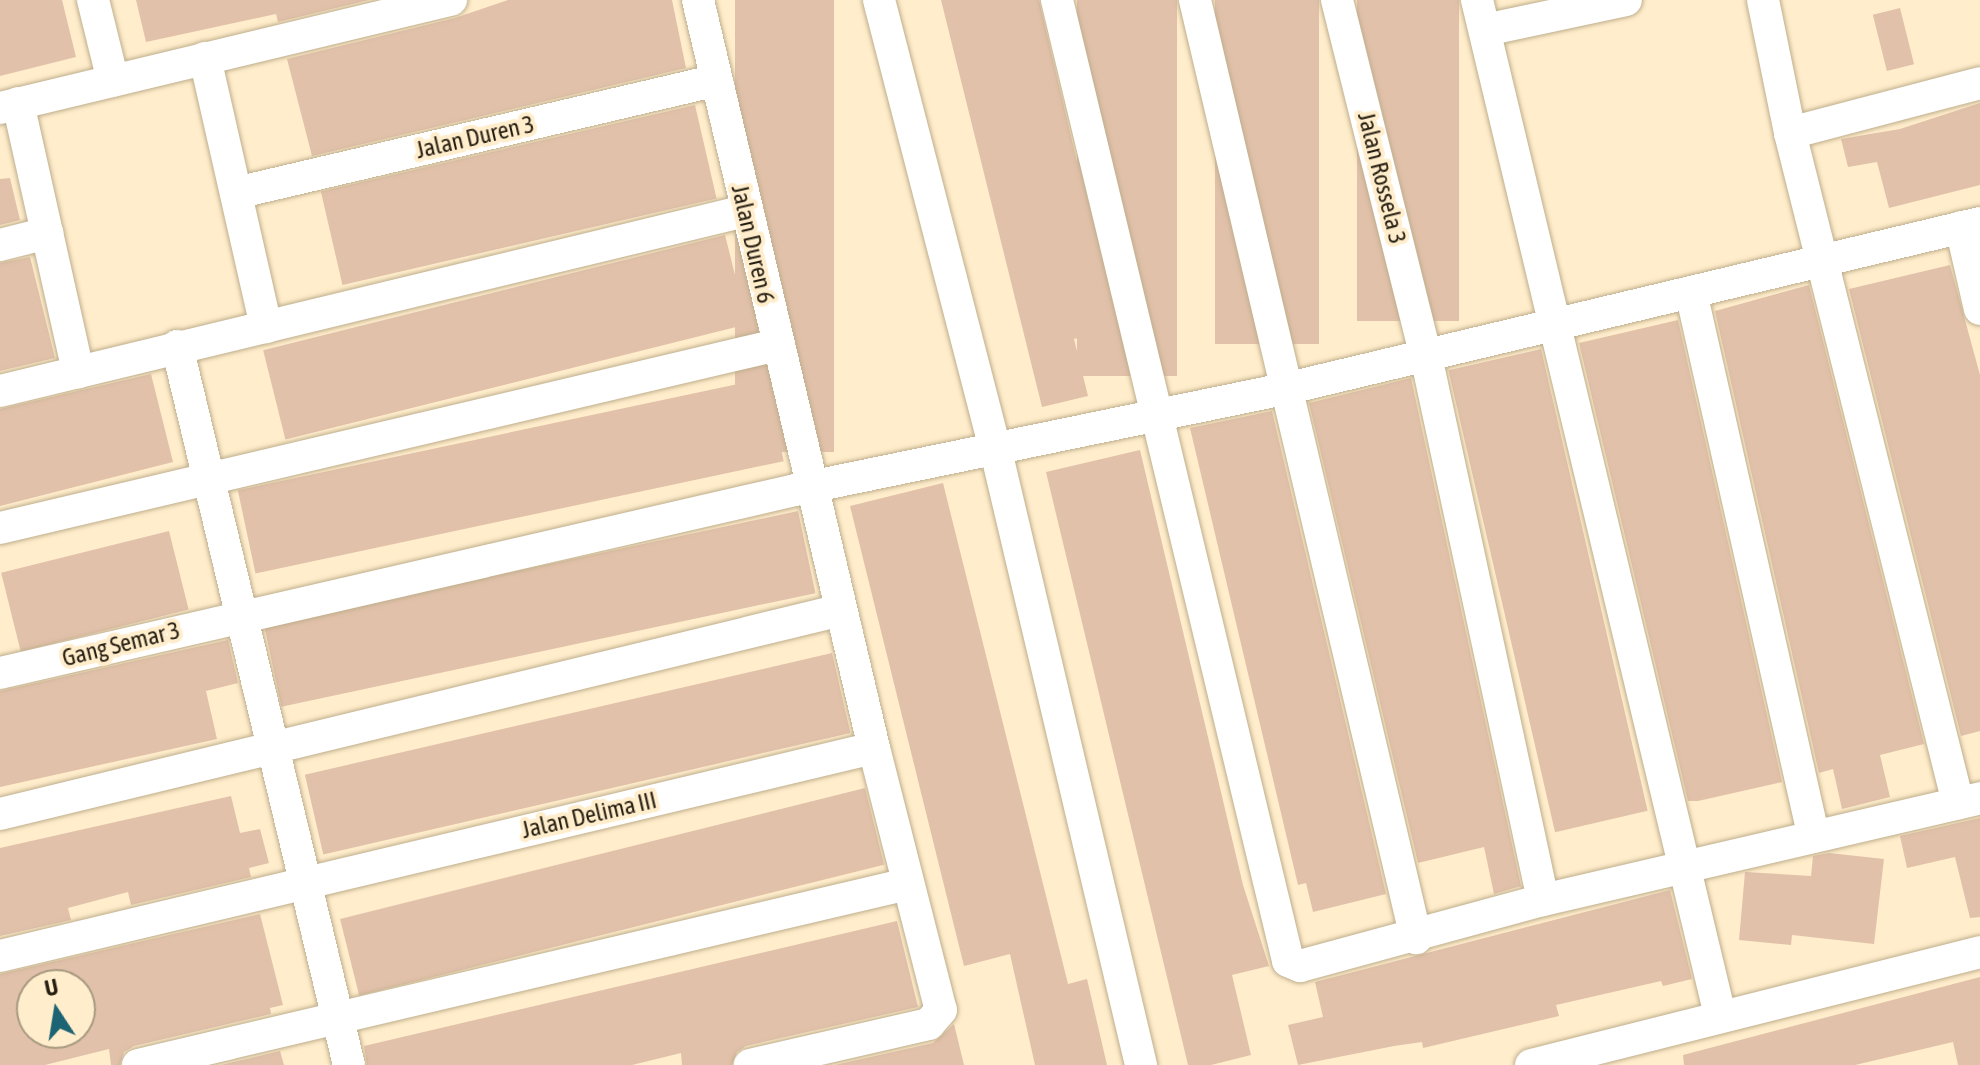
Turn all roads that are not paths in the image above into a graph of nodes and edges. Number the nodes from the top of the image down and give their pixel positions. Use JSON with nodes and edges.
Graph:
{"nodes":[{"id":1,"x":93,"y":0,"type":"edge"},
{"id":2,"x":451,"y":0,"type":"edge"},
{"id":3,"x":698,"y":0,"type":"edge"},
{"id":4,"x":879,"y":0,"type":"edge"},
{"id":5,"x":1057,"y":0,"type":"edge"},
{"id":6,"x":1195,"y":0,"type":"edge"},
{"id":7,"x":1337,"y":0,"type":"edge"},
{"id":8,"x":1763,"y":0,"type":"edge"},
{"id":9,"x":1620,"y":1,"type":"edge"},
{"id":10,"x":1481,"y":15,"type":"edge"},
{"id":11,"x":205,"y":58,"type":"junction"},
{"id":12,"x":113,"y":81,"type":"junction"},
{"id":13,"x":714,"y":81,"type":"junction"},
{"id":14,"x":1980,"y":83,"type":"edge"},
{"id":15,"x":9,"y":106,"type":"edge"},
{"id":16,"x":1790,"y":133,"type":"junction"},
{"id":17,"x":236,"y":193,"type":"junction"},
{"id":18,"x":745,"y":211,"type":"junction"},
{"id":19,"x":1971,"y":225,"type":"edge"},
{"id":20,"x":47,"y":233,"type":"junction"},
{"id":21,"x":0,"y":245,"type":"edge"},
{"id":22,"x":1825,"y":263,"type":"junction"},
{"id":23,"x":1691,"y":292,"type":"junction"},
{"id":24,"x":1980,"y":309,"type":"edge"},
{"id":25,"x":1557,"y":324,"type":"junction"},
{"id":26,"x":266,"y":327,"type":"junction"},
{"id":27,"x":777,"y":345,"type":"junction"},
{"id":28,"x":177,"y":346,"type":"junction"},
{"id":29,"x":1426,"y":356,"type":"junction"},
{"id":30,"x":78,"y":372,"type":"junction"},
{"id":31,"x":1289,"y":388,"type":"junction"},
{"id":32,"x":0,"y":391,"type":"edge"},
{"id":33,"x":1158,"y":418,"type":"junction"},
{"id":34,"x":996,"y":451,"type":"junction"},
{"id":35,"x":208,"y":478,"type":"junction"},
{"id":36,"x":815,"y":486,"type":"junction"},
{"id":37,"x":0,"y":528,"type":"edge"},
{"id":38,"x":841,"y":610,"type":"junction"},
{"id":39,"x":241,"y":615,"type":"junction"},
{"id":40,"x":0,"y":673,"type":"edge"},
{"id":41,"x":273,"y":746,"type":"junction"},
{"id":42,"x":874,"y":748,"type":"junction"},
{"id":43,"x":1969,"y":801,"type":"edge"},
{"id":44,"x":0,"y":814,"type":"edge"},
{"id":45,"x":1813,"y":834,"type":"junction"},
{"id":46,"x":1685,"y":865,"type":"junction"},
{"id":47,"x":305,"y":882,"type":"junction"},
{"id":48,"x":907,"y":884,"type":"junction"},
{"id":49,"x":1543,"y":900,"type":"junction"},
{"id":50,"x":1416,"y":938,"type":"junction"},
{"id":51,"x":1980,"y":952,"type":"edge"},
{"id":52,"x":0,"y":956,"type":"edge"},
{"id":53,"x":1720,"y":1015,"type":"junction"},
{"id":54,"x":338,"y":1017,"type":"junction"},
{"id":55,"x":138,"y":1065,"type":"edge"},
{"id":56,"x":349,"y":1065,"type":"edge"},
{"id":57,"x":750,"y":1065,"type":"edge"},
{"id":58,"x":1141,"y":1065,"type":"edge"},
{"id":59,"x":1531,"y":1065,"type":"edge"}],
"edges":[{"from":1,"to":12,"type":"street"},
{"from":2,"to":11,"type":"street"},
{"from":3,"to":13,"type":"street","name":"Jalan Duren 6"},
{"from":4,"to":34,"type":"street"},
{"from":5,"to":33,"type":"street"},
{"from":6,"to":31,"type":"street"},
{"from":7,"to":29,"type":"street","name":"Jalan Rossela 3"},
{"from":8,"to":16,"type":"street"},
{"from":9,"to":10,"type":"street"},
{"from":10,"to":25,"type":"street"},
{"from":11,"to":12,"type":"street"},
{"from":11,"to":17,"type":"street"},
{"from":12,"to":15,"type":"street"},
{"from":13,"to":17,"type":"street","name":"Jalan Duren 3"},
{"from":13,"to":18,"type":"street","name":"Jalan Duren 6"},
{"from":14,"to":16,"type":"street"},
{"from":15,"to":20,"type":"street"},
{"from":16,"to":22,"type":"street"},
{"from":17,"to":26,"type":"street"},
{"from":18,"to":26,"type":"street"},
{"from":18,"to":27,"type":"street","name":"Jalan Duren 6"},
{"from":19,"to":22,"type":"street","name":"Gang Semar 3"},
{"from":19,"to":24,"type":"street"},
{"from":20,"to":21,"type":"street"},
{"from":20,"to":30,"type":"street"},
{"from":22,"to":23,"type":"street","name":"Gang Semar 3"},
{"from":22,"to":43,"type":"street"},
{"from":23,"to":25,"type":"street","name":"Gang Semar 3"},
{"from":23,"to":45,"type":"street"},
{"from":25,"to":29,"type":"street","name":"Gang Semar 3"},
{"from":25,"to":46,"type":"street"},
{"from":26,"to":28,"type":"street"},
{"from":27,"to":35,"type":"street"},
{"from":27,"to":36,"type":"street","name":"Jalan Duren 6"},
{"from":28,"to":30,"type":"street"},
{"from":28,"to":35,"type":"street"},
{"from":29,"to":31,"type":"street","name":"Gang Semar 3"},
{"from":29,"to":49,"type":"street","name":"Jalan Rossela 3"},
{"from":30,"to":32,"type":"street"},
{"from":31,"to":33,"type":"street","name":"Gang Semar 3"},
{"from":31,"to":50,"type":"street"},
{"from":33,"to":34,"type":"street","name":"Gang Semar 3"},
{"from":33,"to":50,"type":"street"},
{"from":34,"to":36,"type":"street","name":"Gang Semar 3"},
{"from":34,"to":58,"type":"street"},
{"from":35,"to":37,"type":"street"},
{"from":35,"to":39,"type":"street"},
{"from":36,"to":38,"type":"street","name":"Jalan Duren 6"},
{"from":36,"to":39,"type":"street","name":"Gang Semar 3"},
{"from":38,"to":41,"type":"street"},
{"from":38,"to":42,"type":"street","name":"Jalan Duren 6"},
{"from":39,"to":40,"type":"street","name":"Gang Semar 3"},
{"from":39,"to":41,"type":"street"},
{"from":41,"to":44,"type":"street"},
{"from":41,"to":47,"type":"street"},
{"from":42,"to":47,"type":"street","name":"Jalan Delima III"},
{"from":42,"to":48,"type":"street","name":"Jalan Duren 6"},
{"from":43,"to":45,"type":"street"},
{"from":45,"to":46,"type":"street"},
{"from":46,"to":49,"type":"street"},
{"from":46,"to":53,"type":"street"},
{"from":47,"to":52,"type":"street","name":"Jalan Delima III"},
{"from":47,"to":54,"type":"street"},
{"from":48,"to":54,"type":"street"},
{"from":48,"to":57,"type":"street","name":"Jalan Duren 6"},
{"from":49,"to":50,"type":"street"},
{"from":51,"to":53,"type":"street"},
{"from":53,"to":59,"type":"street"},
{"from":54,"to":55,"type":"street"},
{"from":54,"to":56,"type":"street"}]}
